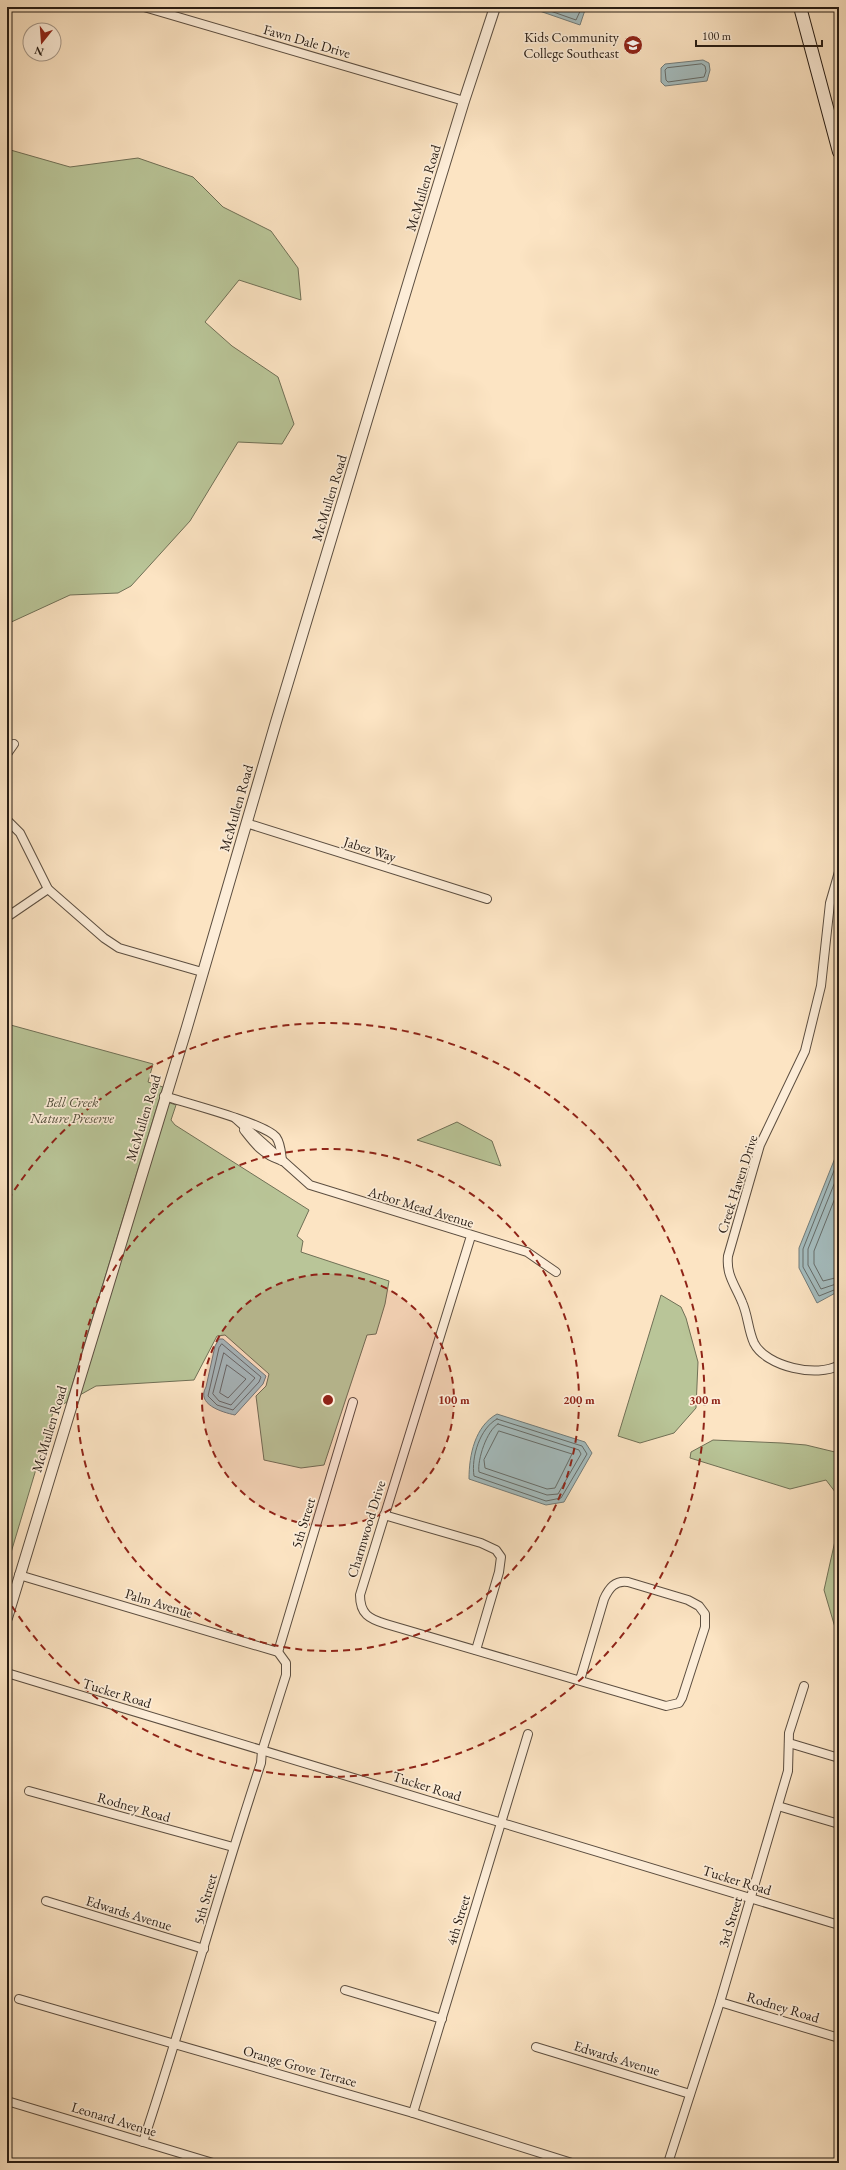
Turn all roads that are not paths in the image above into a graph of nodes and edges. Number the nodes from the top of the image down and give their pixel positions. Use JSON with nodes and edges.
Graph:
{"nodes":[{"id":1,"x":144,"y":7,"type":"edge"},
{"id":2,"x":494,"y":7,"type":"edge"},
{"id":3,"x":800,"y":7,"type":"edge"},
{"id":4,"x":464,"y":101,"type":"junction"},
{"id":5,"x":839,"y":152,"type":"edge"},
{"id":6,"x":14,"y":744,"type":"dead end"},
{"id":7,"x":7,"y":754,"type":"edge"},
{"id":8,"x":7,"y":820,"type":"edge"},
{"id":9,"x":246,"y":823,"type":"junction"},
{"id":10,"x":839,"y":872,"type":"edge"},
{"id":11,"x":48,"y":889,"type":"junction"},
{"id":12,"x":487,"y":899,"type":"dead end"},
{"id":13,"x":7,"y":917,"type":"edge"},
{"id":14,"x":202,"y":972,"type":"junction"},
{"id":15,"x":164,"y":1096,"type":"junction"},
{"id":16,"x":235,"y":1118,"type":"junction"},
{"id":17,"x":282,"y":1160,"type":"junction"},
{"id":18,"x":471,"y":1236,"type":"junction"},
{"id":19,"x":556,"y":1272,"type":"dead end"},
{"id":20,"x":839,"y":1365,"type":"edge"},
{"id":21,"x":353,"y":1402,"type":"dead end"},
{"id":22,"x":384,"y":1515,"type":"junction"},
{"id":23,"x":19,"y":1575,"type":"junction"},
{"id":24,"x":7,"y":1618,"type":"edge"},
{"id":25,"x":476,"y":1650,"type":"junction"},
{"id":26,"x":278,"y":1652,"type":"junction"},
{"id":27,"x":7,"y":1673,"type":"edge"},
{"id":28,"x":580,"y":1680,"type":"junction"},
{"id":29,"x":804,"y":1686,"type":"dead end"},
{"id":30,"x":528,"y":1734,"type":"dead end"},
{"id":31,"x":789,"y":1743,"type":"junction"},
{"id":32,"x":262,"y":1751,"type":"junction"},
{"id":33,"x":839,"y":1758,"type":"edge"},
{"id":34,"x":29,"y":1791,"type":"dead end"},
{"id":35,"x":778,"y":1806,"type":"junction"},
{"id":36,"x":501,"y":1822,"type":"junction"},
{"id":37,"x":839,"y":1824,"type":"edge"},
{"id":38,"x":233,"y":1848,"type":"junction"},
{"id":39,"x":751,"y":1898,"type":"junction"},
{"id":40,"x":46,"y":1901,"type":"dead end"},
{"id":41,"x":839,"y":1925,"type":"edge"},
{"id":42,"x":204,"y":1949,"type":"junction"},
{"id":43,"x":345,"y":1990,"type":"dead end"},
{"id":44,"x":18,"y":1999,"type":"dead end"},
{"id":45,"x":720,"y":2002,"type":"junction"},
{"id":46,"x":442,"y":2019,"type":"junction"},
{"id":47,"x":839,"y":2038,"type":"edge"},
{"id":48,"x":176,"y":2044,"type":"junction"},
{"id":49,"x":536,"y":2047,"type":"dead end"},
{"id":50,"x":690,"y":2094,"type":"junction"},
{"id":51,"x":7,"y":2101,"type":"edge"},
{"id":52,"x":413,"y":2113,"type":"junction"},
{"id":53,"x":143,"y":2142,"type":"junction"},
{"id":54,"x":213,"y":2163,"type":"edge"},
{"id":55,"x":572,"y":2163,"type":"edge"},
{"id":56,"x":668,"y":2163,"type":"edge"}],
"edges":[{"from":1,"to":4,"type":"street","name":"Fawn Dale Drive"},
{"from":2,"to":4,"type":"street","name":"McMullen Road"},
{"from":3,"to":5,"type":"main road"},
{"from":4,"to":9,"type":"street","name":"McMullen Road"},
{"from":6,"to":7,"type":"street"},
{"from":8,"to":11,"type":"street"},
{"from":9,"to":12,"type":"street","name":"Jabez Way"},
{"from":9,"to":14,"type":"street","name":"McMullen Road"},
{"from":10,"to":20,"type":"street","name":"Creek Haven Drive"},
{"from":11,"to":13,"type":"street"},
{"from":11,"to":14,"type":"street"},
{"from":14,"to":15,"type":"street","name":"McMullen Road"},
{"from":15,"to":16,"type":"street"},
{"from":15,"to":23,"type":"street","name":"McMullen Road"},
{"from":16,"to":17,"type":"street","name":"Arbor Mead Avenue"},
{"from":16,"to":17,"type":"street"},
{"from":17,"to":18,"type":"street","name":"Arbor Mead Avenue"},
{"from":18,"to":19,"type":"street","name":"Arbor Mead Avenue"},
{"from":18,"to":22,"type":"street","name":"Charmwood Drive"},
{"from":21,"to":26,"type":"street","name":"5th Street"},
{"from":22,"to":25,"type":"street","name":"Charmwood Drive"},
{"from":22,"to":25,"type":"street"},
{"from":23,"to":24,"type":"street","name":"McMullen Road"},
{"from":23,"to":26,"type":"street","name":"Palm Avenue"},
{"from":25,"to":28,"type":"street","name":"Charmwood Drive"},
{"from":26,"to":32,"type":"street","name":"5th Street"},
{"from":27,"to":32,"type":"street","name":"Tucker Road"},
{"from":28,"to":28,"type":"street","name":"Charmwood Drive"},
{"from":29,"to":31,"type":"street","name":"3rd Street"},
{"from":30,"to":36,"type":"street","name":"4th Street"},
{"from":31,"to":33,"type":"street"},
{"from":31,"to":35,"type":"street","name":"3rd Street"},
{"from":32,"to":36,"type":"street","name":"Tucker Road"},
{"from":32,"to":38,"type":"street","name":"5th Street"},
{"from":34,"to":38,"type":"street","name":"Rodney Road"},
{"from":35,"to":37,"type":"street"},
{"from":35,"to":39,"type":"street","name":"3rd Street"},
{"from":36,"to":39,"type":"street","name":"Tucker Road"},
{"from":36,"to":46,"type":"street","name":"4th Street"},
{"from":38,"to":42,"type":"street","name":"5th Street"},
{"from":39,"to":41,"type":"street","name":"Tucker Road"},
{"from":39,"to":45,"type":"street","name":"3rd Street"},
{"from":40,"to":42,"type":"street","name":"Edwards Avenue"},
{"from":42,"to":48,"type":"street","name":"5th Street"},
{"from":43,"to":46,"type":"street"},
{"from":44,"to":48,"type":"street","name":"Orange Grove Terrace"},
{"from":45,"to":47,"type":"street","name":"Rodney Road"},
{"from":45,"to":50,"type":"street","name":"3rd Street"},
{"from":46,"to":52,"type":"street","name":"4th Street"},
{"from":48,"to":52,"type":"street","name":"Orange Grove Terrace"},
{"from":48,"to":53,"type":"street","name":"5th Street"},
{"from":49,"to":50,"type":"street","name":"Edwards Avenue"},
{"from":50,"to":56,"type":"street","name":"3rd Street"},
{"from":51,"to":53,"type":"street","name":"Leonard Avenue"},
{"from":52,"to":55,"type":"street","name":"Orange Grove Terrace"},
{"from":53,"to":54,"type":"street","name":"Leonard Avenue"}]}
